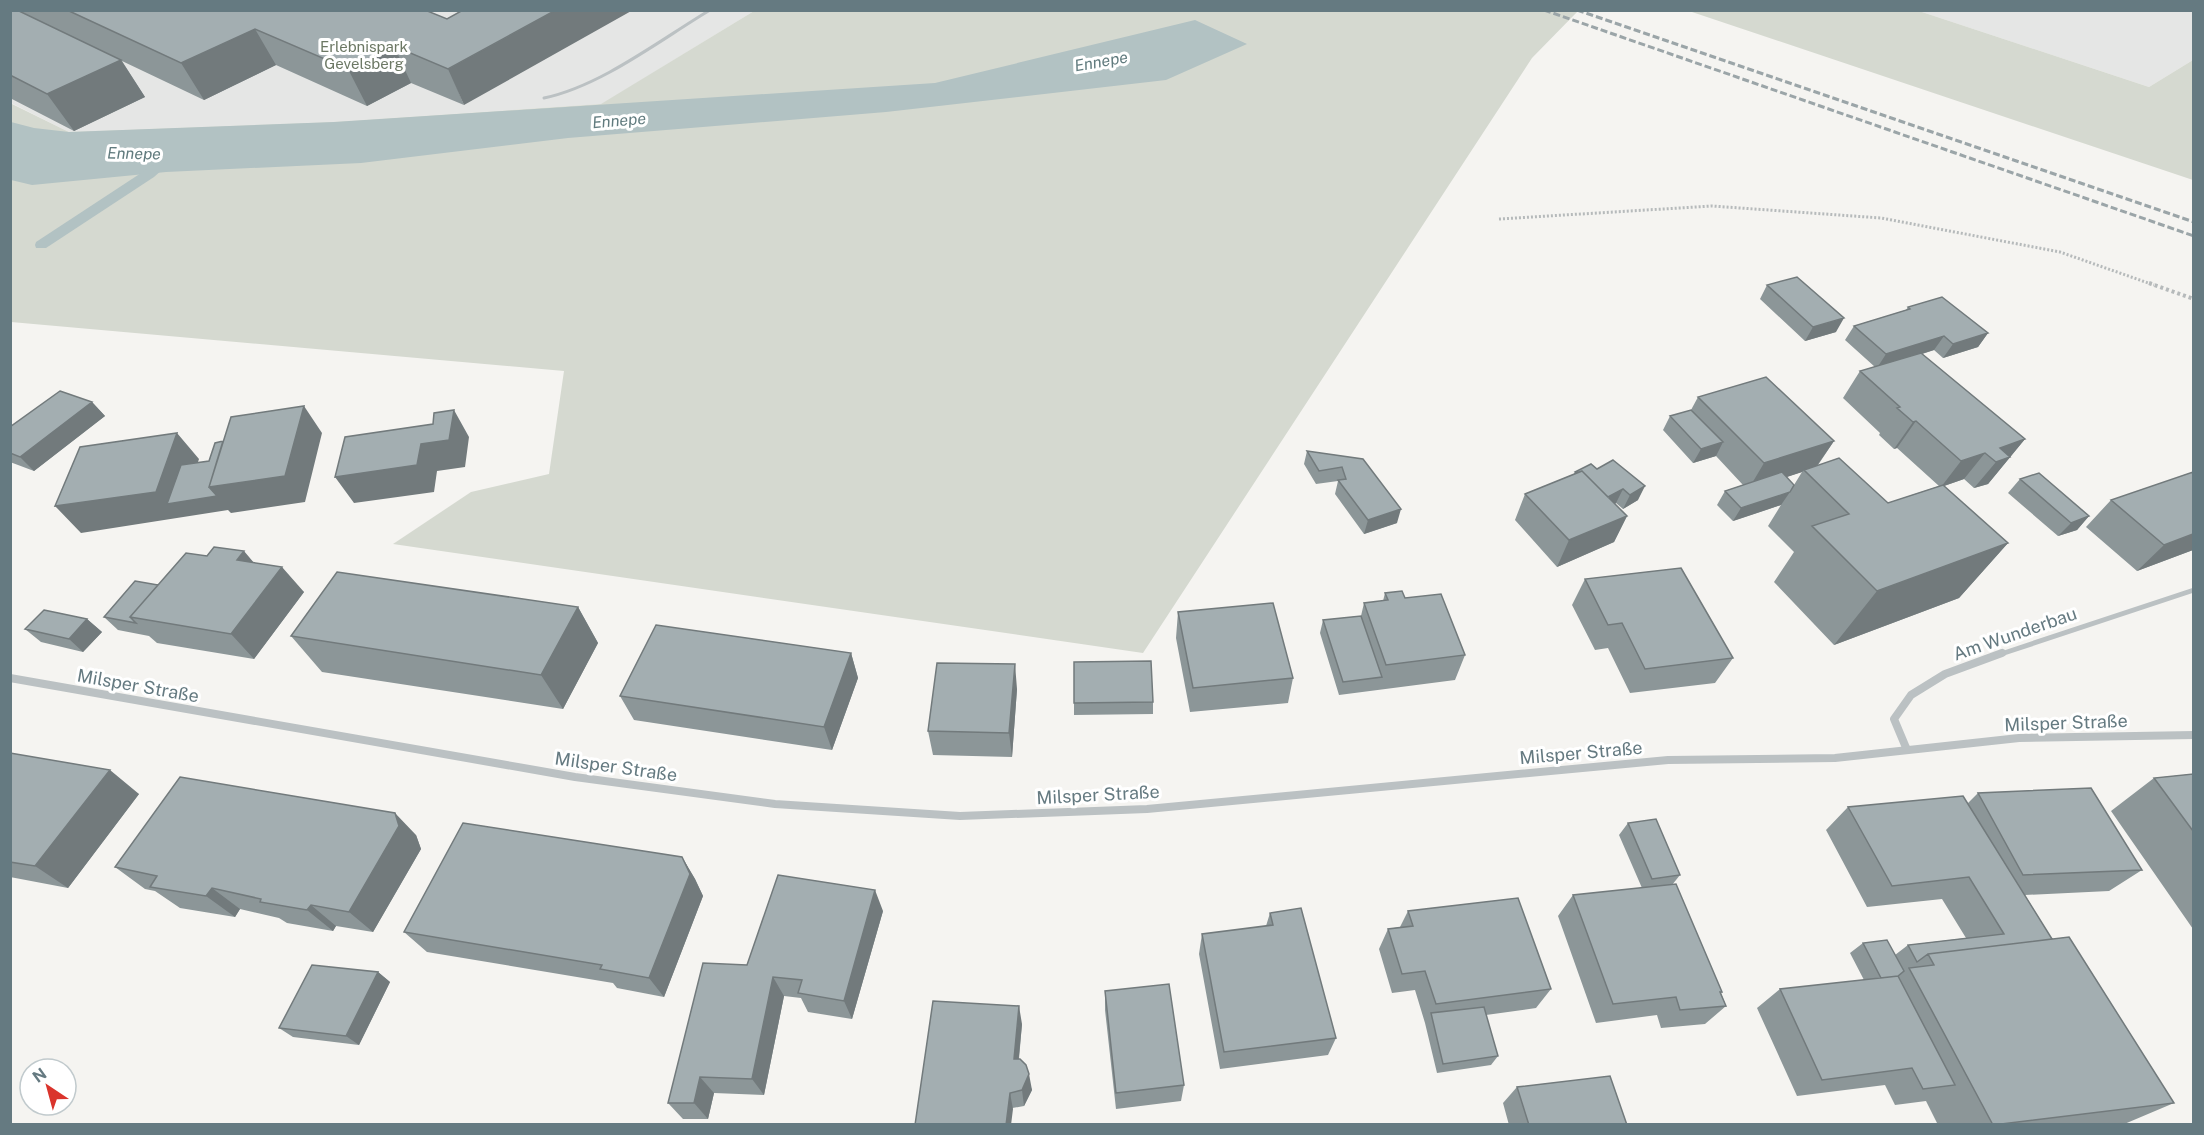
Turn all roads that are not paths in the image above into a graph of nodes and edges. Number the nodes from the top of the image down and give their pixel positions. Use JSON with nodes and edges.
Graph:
{"nodes":[{"id":1,"x":710,"y":10,"type":"edge"},
{"id":2,"x":544,"y":98,"type":"dead end"},
{"id":3,"x":2193,"y":590,"type":"edge"},
{"id":4,"x":10,"y":678,"type":"edge"},
{"id":5,"x":2193,"y":735,"type":"edge"},
{"id":6,"x":1906,"y":750,"type":"junction"}],
"edges":[{"from":1,"to":2,"type":"lane"},
{"from":3,"to":6,"type":"street","name":"Am Wunderbau"},
{"from":4,"to":6,"type":"street","name":"Milsper Straße"},
{"from":5,"to":6,"type":"street","name":"Milsper Straße"}]}
